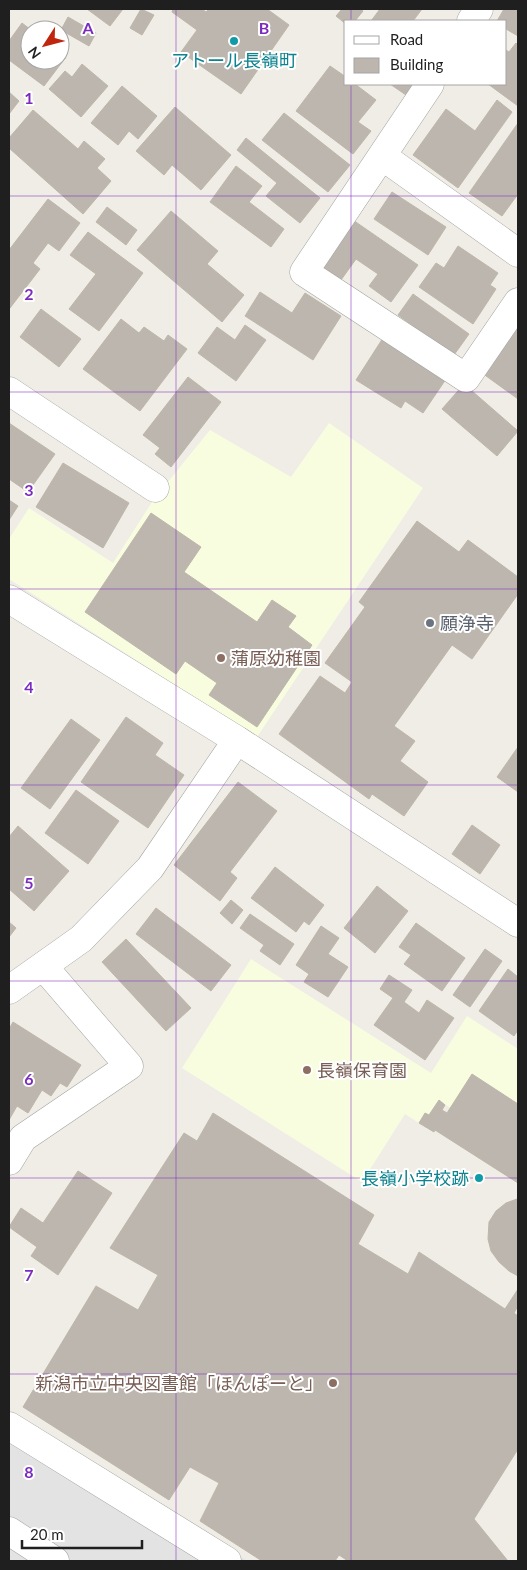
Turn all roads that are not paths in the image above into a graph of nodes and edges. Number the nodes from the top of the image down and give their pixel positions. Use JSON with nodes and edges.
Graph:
{"nodes":[{"id":1,"x":479,"y":9,"type":"edge"},
{"id":2,"x":471,"y":20,"type":"edge"},
{"id":3,"x":429,"y":85,"type":"edge"},
{"id":4,"x":382,"y":156,"type":"junction"},
{"id":5,"x":518,"y":252,"type":"edge"},
{"id":6,"x":518,"y":302,"type":"edge"},
{"id":7,"x":9,"y":392,"type":"edge"},
{"id":8,"x":155,"y":488,"type":"dead end"},
{"id":9,"x":9,"y":599,"type":"edge"},
{"id":10,"x":237,"y":740,"type":"junction"},
{"id":11,"x":517,"y":920,"type":"edge"},
{"id":12,"x":43,"y":966,"type":"junction"},
{"id":13,"x":9,"y":990,"type":"edge"},
{"id":14,"x":9,"y":1161,"type":"edge"},
{"id":15,"x":9,"y":1426,"type":"edge"},
{"id":16,"x":9,"y":1531,"type":"edge"},
{"id":17,"x":55,"y":1561,"type":"edge"},
{"id":18,"x":226,"y":1561,"type":"edge"}],
"edges":[{"from":1,"to":2,"type":"street"},
{"from":3,"to":4,"type":"street"},
{"from":4,"to":5,"type":"street"},
{"from":4,"to":6,"type":"street"},
{"from":7,"to":8,"type":"street"},
{"from":9,"to":10,"type":"street"},
{"from":10,"to":11,"type":"street"},
{"from":10,"to":12,"type":"street"},
{"from":12,"to":13,"type":"street"},
{"from":12,"to":14,"type":"street"},
{"from":15,"to":18,"type":"street"},
{"from":16,"to":17,"type":"street"}]}
